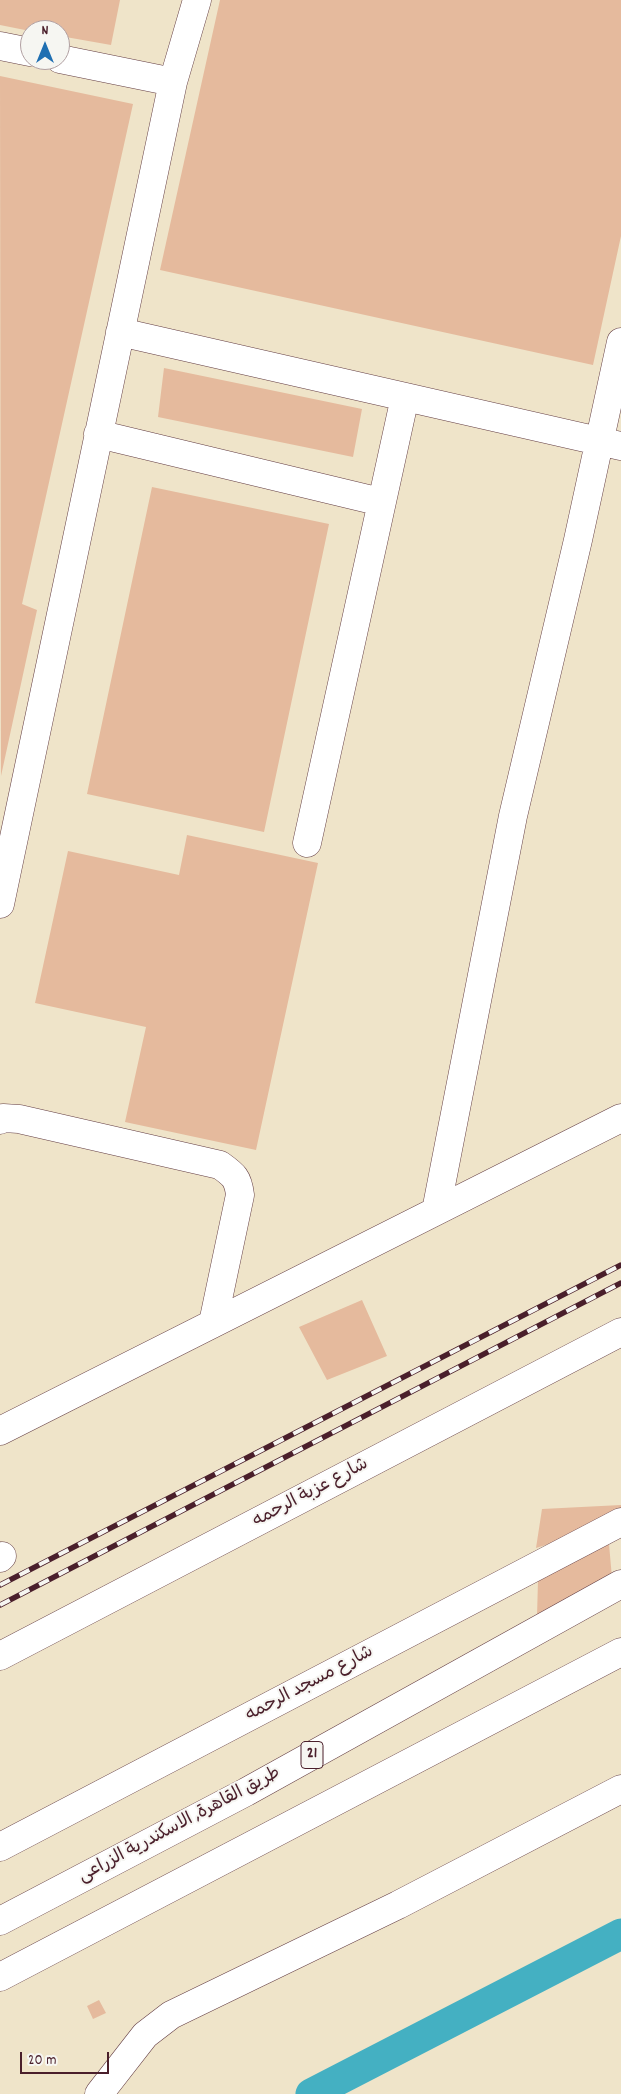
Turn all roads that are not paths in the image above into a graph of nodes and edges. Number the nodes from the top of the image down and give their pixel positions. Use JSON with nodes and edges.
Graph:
{"nodes":[{"id":1,"x":197,"y":0,"type":"edge"},
{"id":2,"x":0,"y":46,"type":"edge"},
{"id":3,"x":20,"y":50,"type":"edge"},
{"id":4,"x":70,"y":61,"type":"edge"},
{"id":5,"x":173,"y":82,"type":"junction"},
{"id":6,"x":120,"y":332,"type":"junction"},
{"id":7,"x":621,"y":342,"type":"edge"},
{"id":8,"x":405,"y":397,"type":"junction"},
{"id":9,"x":98,"y":434,"type":"junction"},
{"id":10,"x":610,"y":444,"type":"edge"},
{"id":11,"x":381,"y":502,"type":"junction"},
{"id":12,"x":307,"y":842,"type":"dead end"},
{"id":13,"x":0,"y":904,"type":"edge"},
{"id":14,"x":621,"y":1118,"type":"edge"},
{"id":15,"x":0,"y":1120,"type":"edge"},
{"id":16,"x":436,"y":1211,"type":"junction"},
{"id":17,"x":213,"y":1323,"type":"junction"},
{"id":18,"x":621,"y":1332,"type":"edge"},
{"id":19,"x":0,"y":1431,"type":"edge"},
{"id":20,"x":621,"y":1522,"type":"edge"},
{"id":21,"x":621,"y":1584,"type":"edge"},
{"id":22,"x":621,"y":1652,"type":"edge"},
{"id":23,"x":0,"y":1656,"type":"edge"},
{"id":24,"x":621,"y":1789,"type":"edge"},
{"id":25,"x":0,"y":1847,"type":"edge"},
{"id":26,"x":0,"y":1921,"type":"edge"},
{"id":27,"x":0,"y":1977,"type":"edge"},
{"id":28,"x":99,"y":2094,"type":"edge"}],
"edges":[{"from":1,"to":5,"type":"main road"},
{"from":2,"to":3,"type":"main road"},
{"from":4,"to":5,"type":"main road"},
{"from":5,"to":6,"type":"main road"},
{"from":6,"to":8,"type":"main road"},
{"from":6,"to":9,"type":"main road"},
{"from":7,"to":10,"type":"main road"},
{"from":8,"to":10,"type":"main road"},
{"from":8,"to":11,"type":"main road"},
{"from":9,"to":11,"type":"main road"},
{"from":9,"to":13,"type":"main road"},
{"from":10,"to":16,"type":"main road"},
{"from":11,"to":12,"type":"main road"},
{"from":14,"to":16,"type":"main road"},
{"from":15,"to":17,"type":"main road"},
{"from":16,"to":17,"type":"main road"},
{"from":17,"to":19,"type":"main road"},
{"from":18,"to":23,"type":"main road","name":"شارع عزبة الرحمه"},
{"from":20,"to":25,"type":"main road","name":"شارع مسجد الرحمه"},
{"from":21,"to":26,"type":"main road","name":"طريق القاهرة, الاسكندرية الزراعى","number":"21"},
{"from":22,"to":27,"type":"main road"},
{"from":24,"to":28,"type":"main road"}]}
